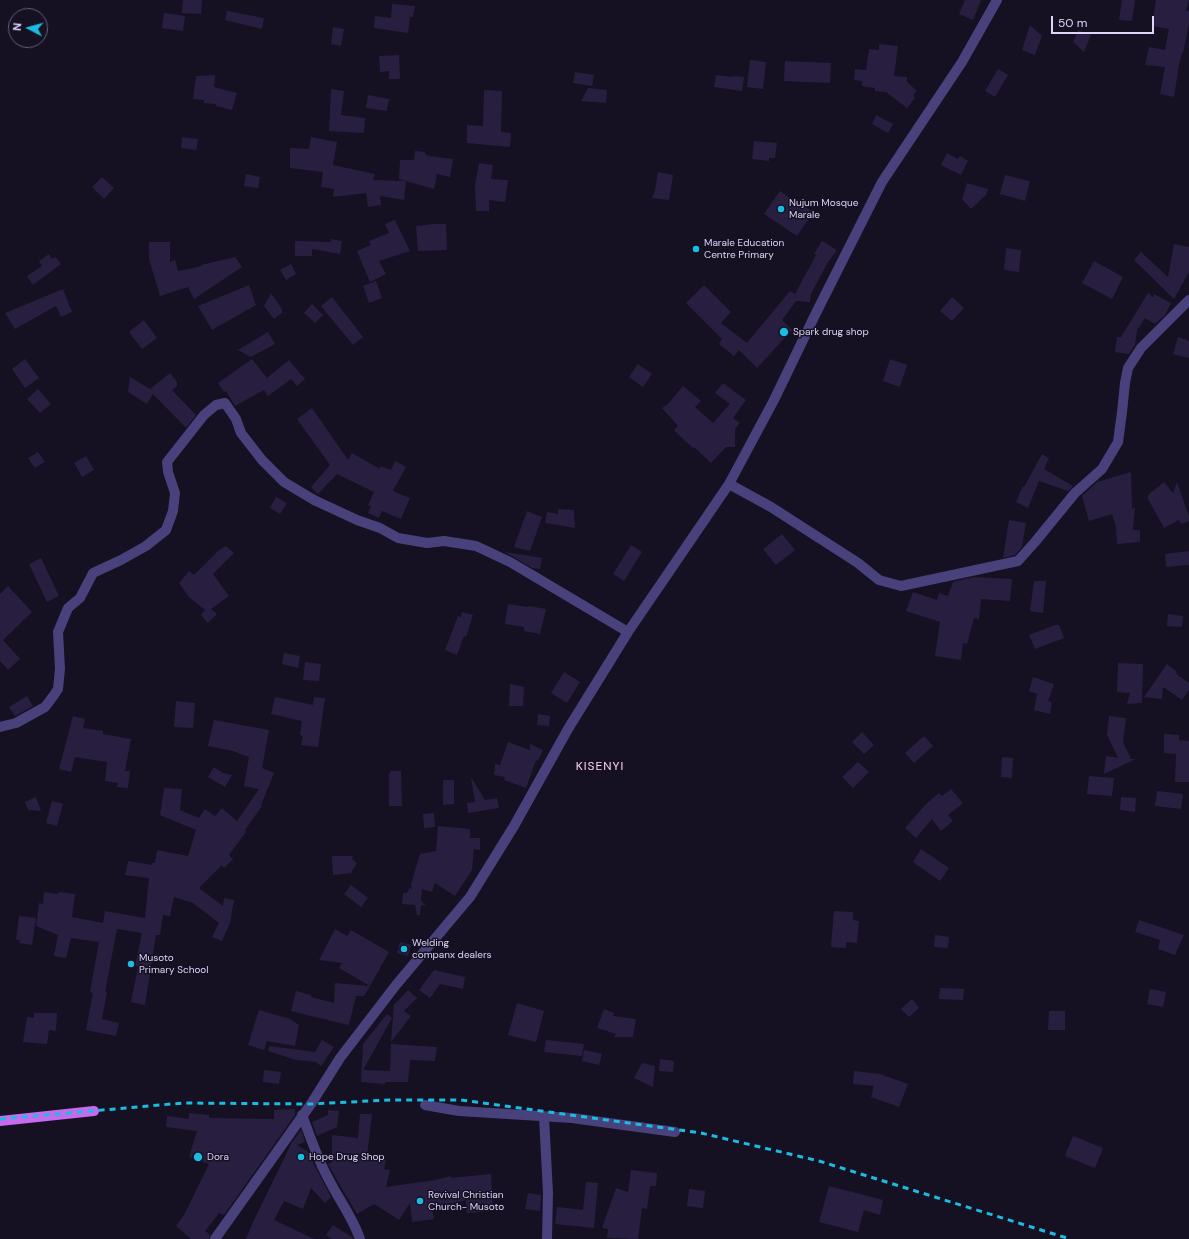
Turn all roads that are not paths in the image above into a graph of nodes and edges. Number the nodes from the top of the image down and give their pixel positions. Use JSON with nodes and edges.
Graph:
{"nodes":[{"id":1,"x":997,"y":0,"type":"edge"},
{"id":2,"x":1189,"y":300,"type":"edge"},
{"id":3,"x":729,"y":484,"type":"junction"},
{"id":4,"x":628,"y":632,"type":"junction"},
{"id":5,"x":0,"y":727,"type":"edge"},
{"id":6,"x":425,"y":1105,"type":"dead end"},
{"id":7,"x":94,"y":1111,"type":"dead end"},
{"id":8,"x":302,"y":1115,"type":"junction"},
{"id":9,"x":544,"y":1117,"type":"junction"},
{"id":10,"x":0,"y":1121,"type":"edge"},
{"id":11,"x":675,"y":1132,"type":"dead end"},
{"id":12,"x":215,"y":1239,"type":"edge"},
{"id":13,"x":360,"y":1239,"type":"edge"},
{"id":14,"x":547,"y":1239,"type":"edge"}],
"edges":[{"from":1,"to":3,"type":"street"},
{"from":2,"to":3,"type":"street"},
{"from":3,"to":4,"type":"street"},
{"from":4,"to":5,"type":"street"},
{"from":4,"to":8,"type":"street"},
{"from":6,"to":9,"type":"street"},
{"from":7,"to":10,"type":"main road"},
{"from":8,"to":12,"type":"street"},
{"from":8,"to":13,"type":"street"},
{"from":9,"to":11,"type":"street"},
{"from":9,"to":14,"type":"street"}]}
